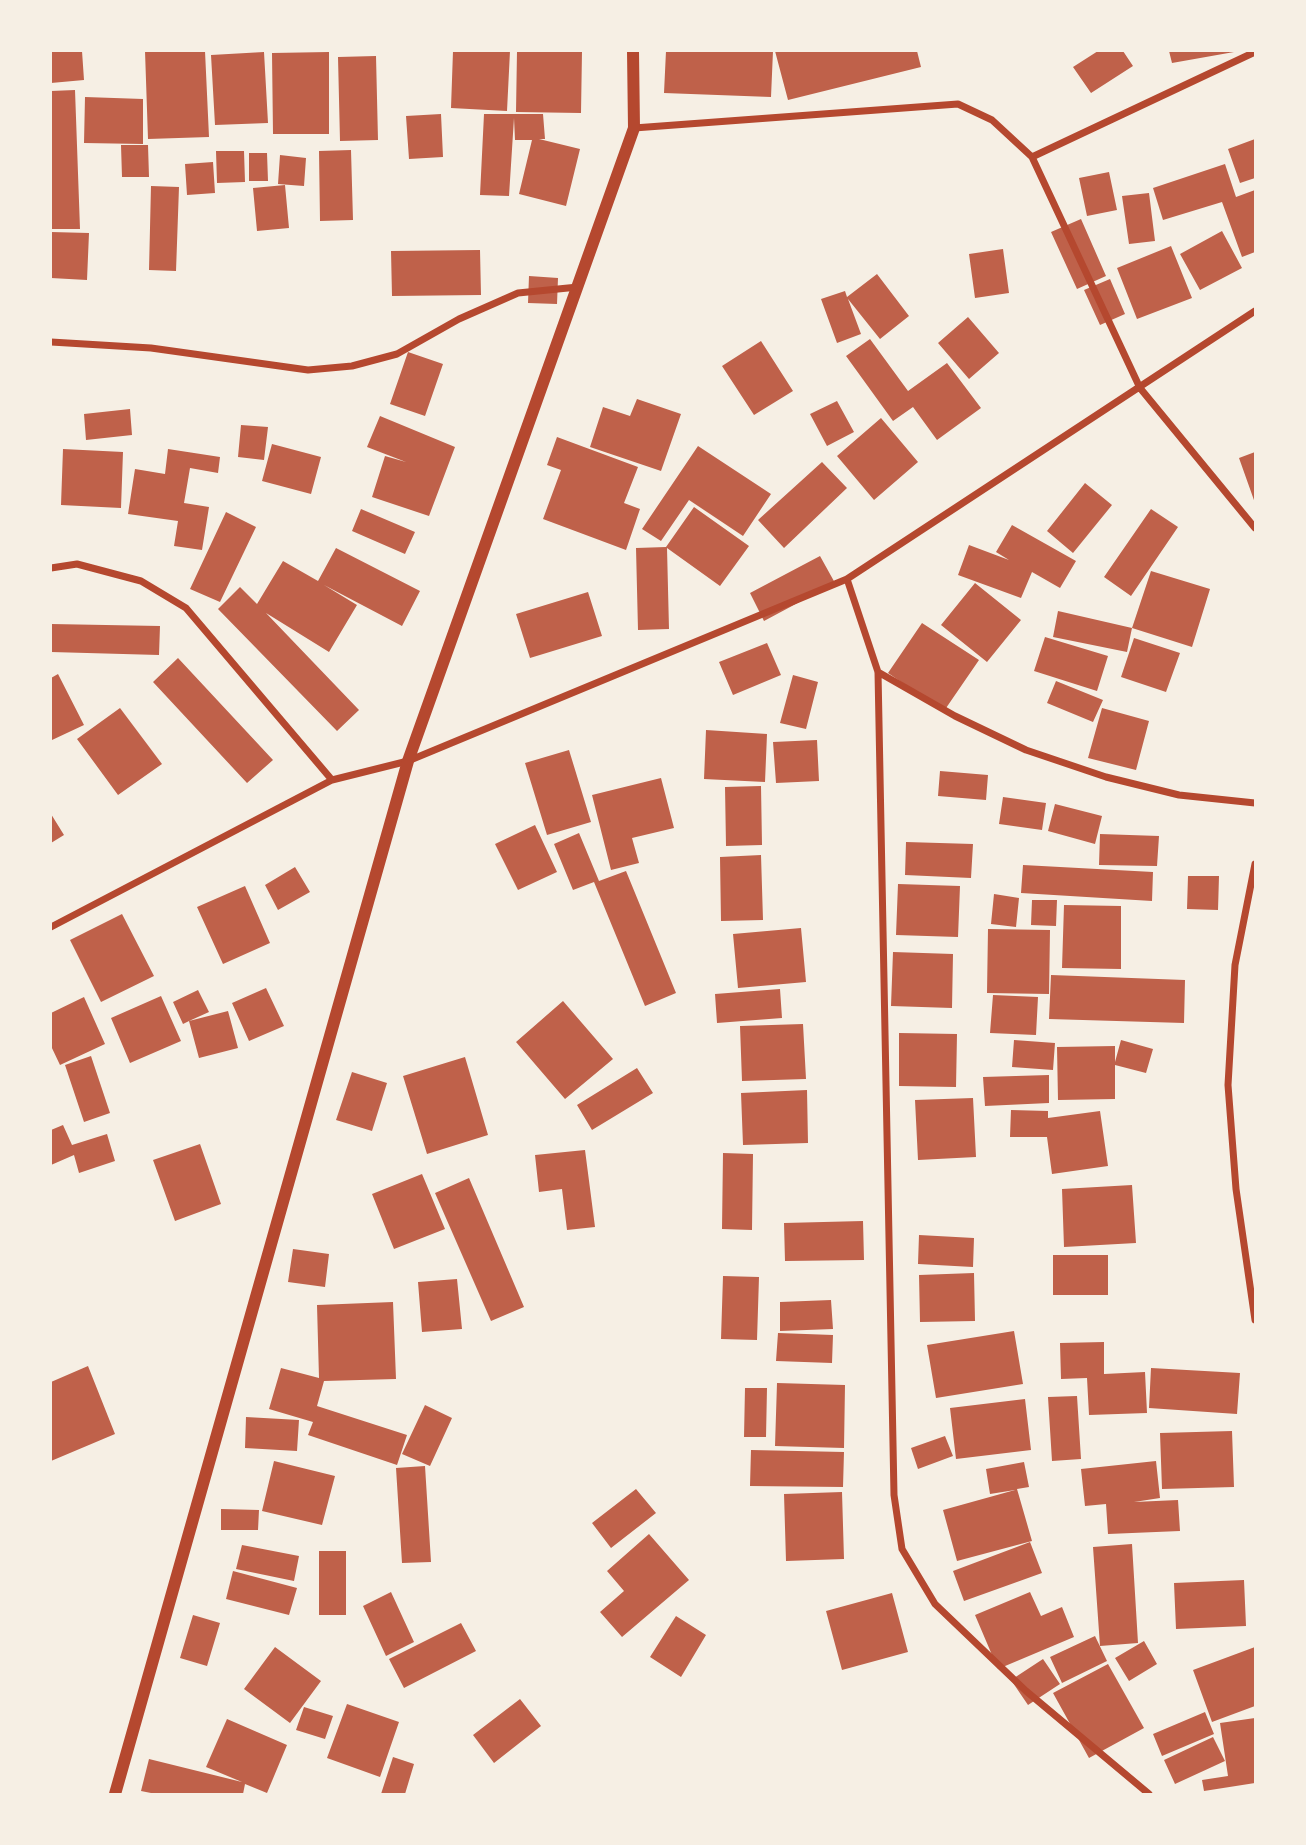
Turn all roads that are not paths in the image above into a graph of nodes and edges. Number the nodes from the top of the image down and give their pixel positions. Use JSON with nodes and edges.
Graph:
{"nodes":[{"id":1,"x":633,"y":51,"type":"edge"},
{"id":2,"x":1255,"y":52,"type":"edge"},
{"id":3,"x":634,"y":128,"type":"junction"},
{"id":4,"x":1032,"y":157,"type":"junction"},
{"id":5,"x":579,"y":287,"type":"junction"},
{"id":6,"x":1255,"y":310,"type":"edge"},
{"id":7,"x":51,"y":342,"type":"edge"},
{"id":8,"x":1140,"y":388,"type":"junction"},
{"id":9,"x":1255,"y":528,"type":"edge"},
{"id":10,"x":51,"y":568,"type":"edge"},
{"id":11,"x":847,"y":579,"type":"junction"},
{"id":12,"x":878,"y":672,"type":"junction"},
{"id":13,"x":408,"y":761,"type":"junction"},
{"id":14,"x":332,"y":780,"type":"junction"},
{"id":15,"x":1255,"y":803,"type":"edge"},
{"id":16,"x":1255,"y":864,"type":"edge"},
{"id":17,"x":51,"y":927,"type":"edge"},
{"id":18,"x":1255,"y":1320,"type":"edge"},
{"id":19,"x":116,"y":1794,"type":"edge"},
{"id":20,"x":1149,"y":1794,"type":"edge"}],
"edges":[{"from":1,"to":3,"type":"street"},
{"from":2,"to":4,"type":"street"},
{"from":3,"to":4,"type":"street"},
{"from":3,"to":5,"type":"street"},
{"from":4,"to":8,"type":"street"},
{"from":5,"to":7,"type":"street"},
{"from":5,"to":13,"type":"street"},
{"from":6,"to":8,"type":"street"},
{"from":8,"to":9,"type":"street"},
{"from":8,"to":11,"type":"street"},
{"from":10,"to":14,"type":"street"},
{"from":11,"to":12,"type":"street"},
{"from":11,"to":13,"type":"street"},
{"from":12,"to":15,"type":"street"},
{"from":12,"to":20,"type":"street"},
{"from":13,"to":14,"type":"street"},
{"from":13,"to":19,"type":"street"},
{"from":14,"to":17,"type":"street"},
{"from":16,"to":18,"type":"street"}]}
